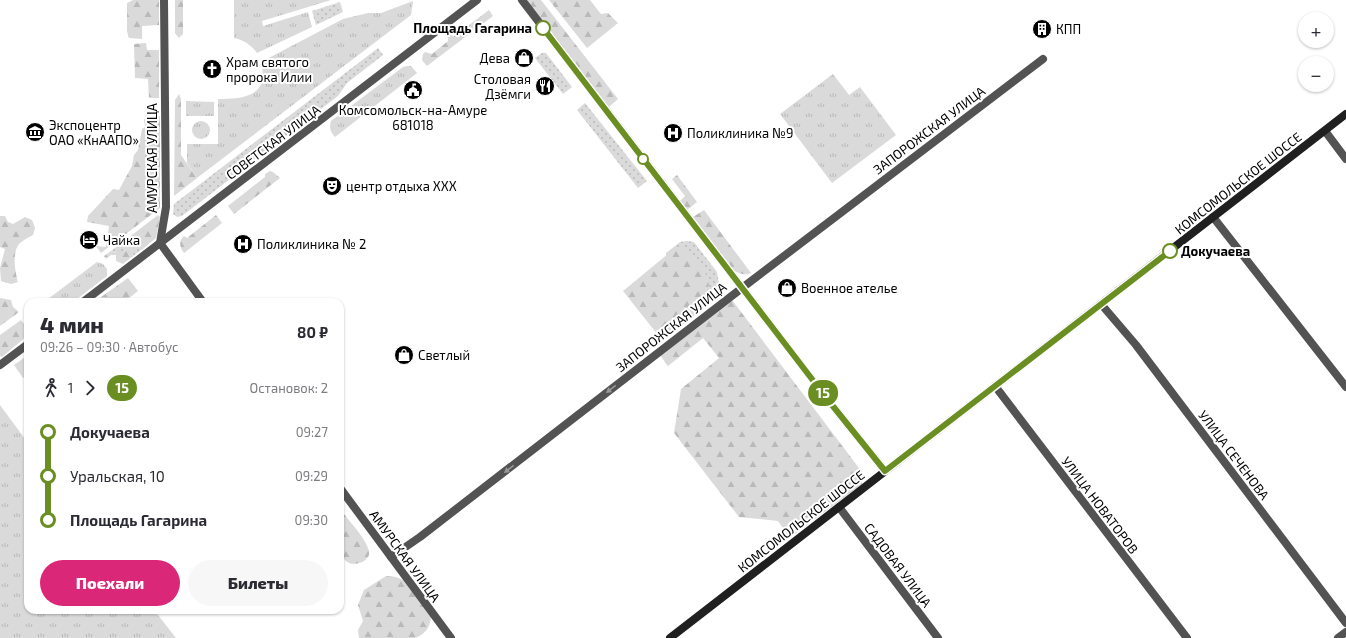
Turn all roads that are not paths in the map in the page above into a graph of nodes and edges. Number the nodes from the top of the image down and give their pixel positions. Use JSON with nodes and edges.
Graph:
{"nodes":[{"id":1,"x":164,"y":0,"type":"edge"},
{"id":2,"x":477,"y":0,"type":"edge"},
{"id":3,"x":522,"y":0,"type":"edge"},
{"id":4,"x":1043,"y":59,"type":"dead end"},
{"id":5,"x":1346,"y":114,"type":"edge"},
{"id":6,"x":1325,"y":131,"type":"junction"},
{"id":7,"x":1346,"y":159,"type":"edge"},
{"id":8,"x":1213,"y":217,"type":"junction"},
{"id":9,"x":160,"y":243,"type":"junction"},
{"id":10,"x":742,"y":288,"type":"junction"},
{"id":11,"x":88,"y":298,"type":"edge"},
{"id":12,"x":200,"y":298,"type":"edge"},
{"id":13,"x":1101,"y":304,"type":"junction"},
{"id":14,"x":24,"y":347,"type":"edge"},
{"id":15,"x":0,"y":365,"type":"edge"},
{"id":16,"x":995,"y":386,"type":"junction"},
{"id":17,"x":1346,"y":386,"type":"edge"},
{"id":18,"x":885,"y":471,"type":"junction"},
{"id":19,"x":344,"y":493,"type":"edge"},
{"id":20,"x":839,"y":507,"type":"junction"},
{"id":21,"x":391,"y":557,"type":"junction"},
{"id":22,"x":1346,"y":623,"type":"edge"},
{"id":23,"x":1346,"y":632,"type":"edge"},
{"id":24,"x":679,"y":635,"type":"edge"},
{"id":25,"x":451,"y":638,"type":"edge"},
{"id":26,"x":670,"y":638,"type":"edge"},
{"id":27,"x":938,"y":638,"type":"edge"},
{"id":28,"x":1187,"y":638,"type":"edge"},
{"id":29,"x":1338,"y":638,"type":"edge"}],
"edges":[{"from":1,"to":9,"type":"street","name":"АМУРСКАЯ УЛИЦА"},
{"from":2,"to":9,"type":"street","name":"СОВЕТСКАЯ УЛИЦА"},
{"from":3,"to":10,"type":"street"},
{"from":4,"to":10,"type":"street","name":"ЗАПОРОЖСКАЯ УЛИЦА"},
{"from":5,"to":6,"type":"main road","name":"КОМСОМОЛЬСКОЕ ШОССЕ"},
{"from":6,"to":7,"type":"street"},
{"from":6,"to":8,"type":"main road","name":"КОМСОМОЛЬСКОЕ ШОССЕ"},
{"from":8,"to":13,"type":"main road","name":"КОМСОМОЛЬСКОЕ ШОССЕ"},
{"from":8,"to":17,"type":"street"},
{"from":9,"to":11,"type":"street","name":"СОВЕТСКАЯ УЛИЦА"},
{"from":9,"to":12,"type":"street"},
{"from":10,"to":18,"type":"street"},
{"from":10,"to":21,"type":"street","name":"ЗАПОРОЖСКАЯ УЛИЦА","one_way":true},
{"from":13,"to":16,"type":"main road","name":"КОМСОМОЛЬСКОЕ ШОССЕ"},
{"from":13,"to":22,"type":"street","name":"УЛИЦА СЕЧЕНОВА"},
{"from":14,"to":15,"type":"street"},
{"from":16,"to":18,"type":"main road","name":"КОМСОМОЛЬСКОЕ ШОССЕ"},
{"from":16,"to":28,"type":"street","name":"УЛИЦА НОВАТОРОВ"},
{"from":18,"to":20,"type":"main road","name":"КОМСОМОЛЬСКОЕ ШОССЕ"},
{"from":19,"to":21,"type":"street","name":"АМУРСКАЯ УЛИЦА"},
{"from":20,"to":24,"type":"main road","name":"КОМСОМОЛЬСКОЕ ШОССЕ"},
{"from":20,"to":27,"type":"street","name":"САДОВАЯ УЛИЦА"},
{"from":21,"to":25,"type":"street","name":"АМУРСКАЯ УЛИЦА"},
{"from":23,"to":29,"type":"street"},
{"from":24,"to":26,"type":"main road","name":"КОМСОМОЛЬСКОЕ ШОССЕ"}]}
